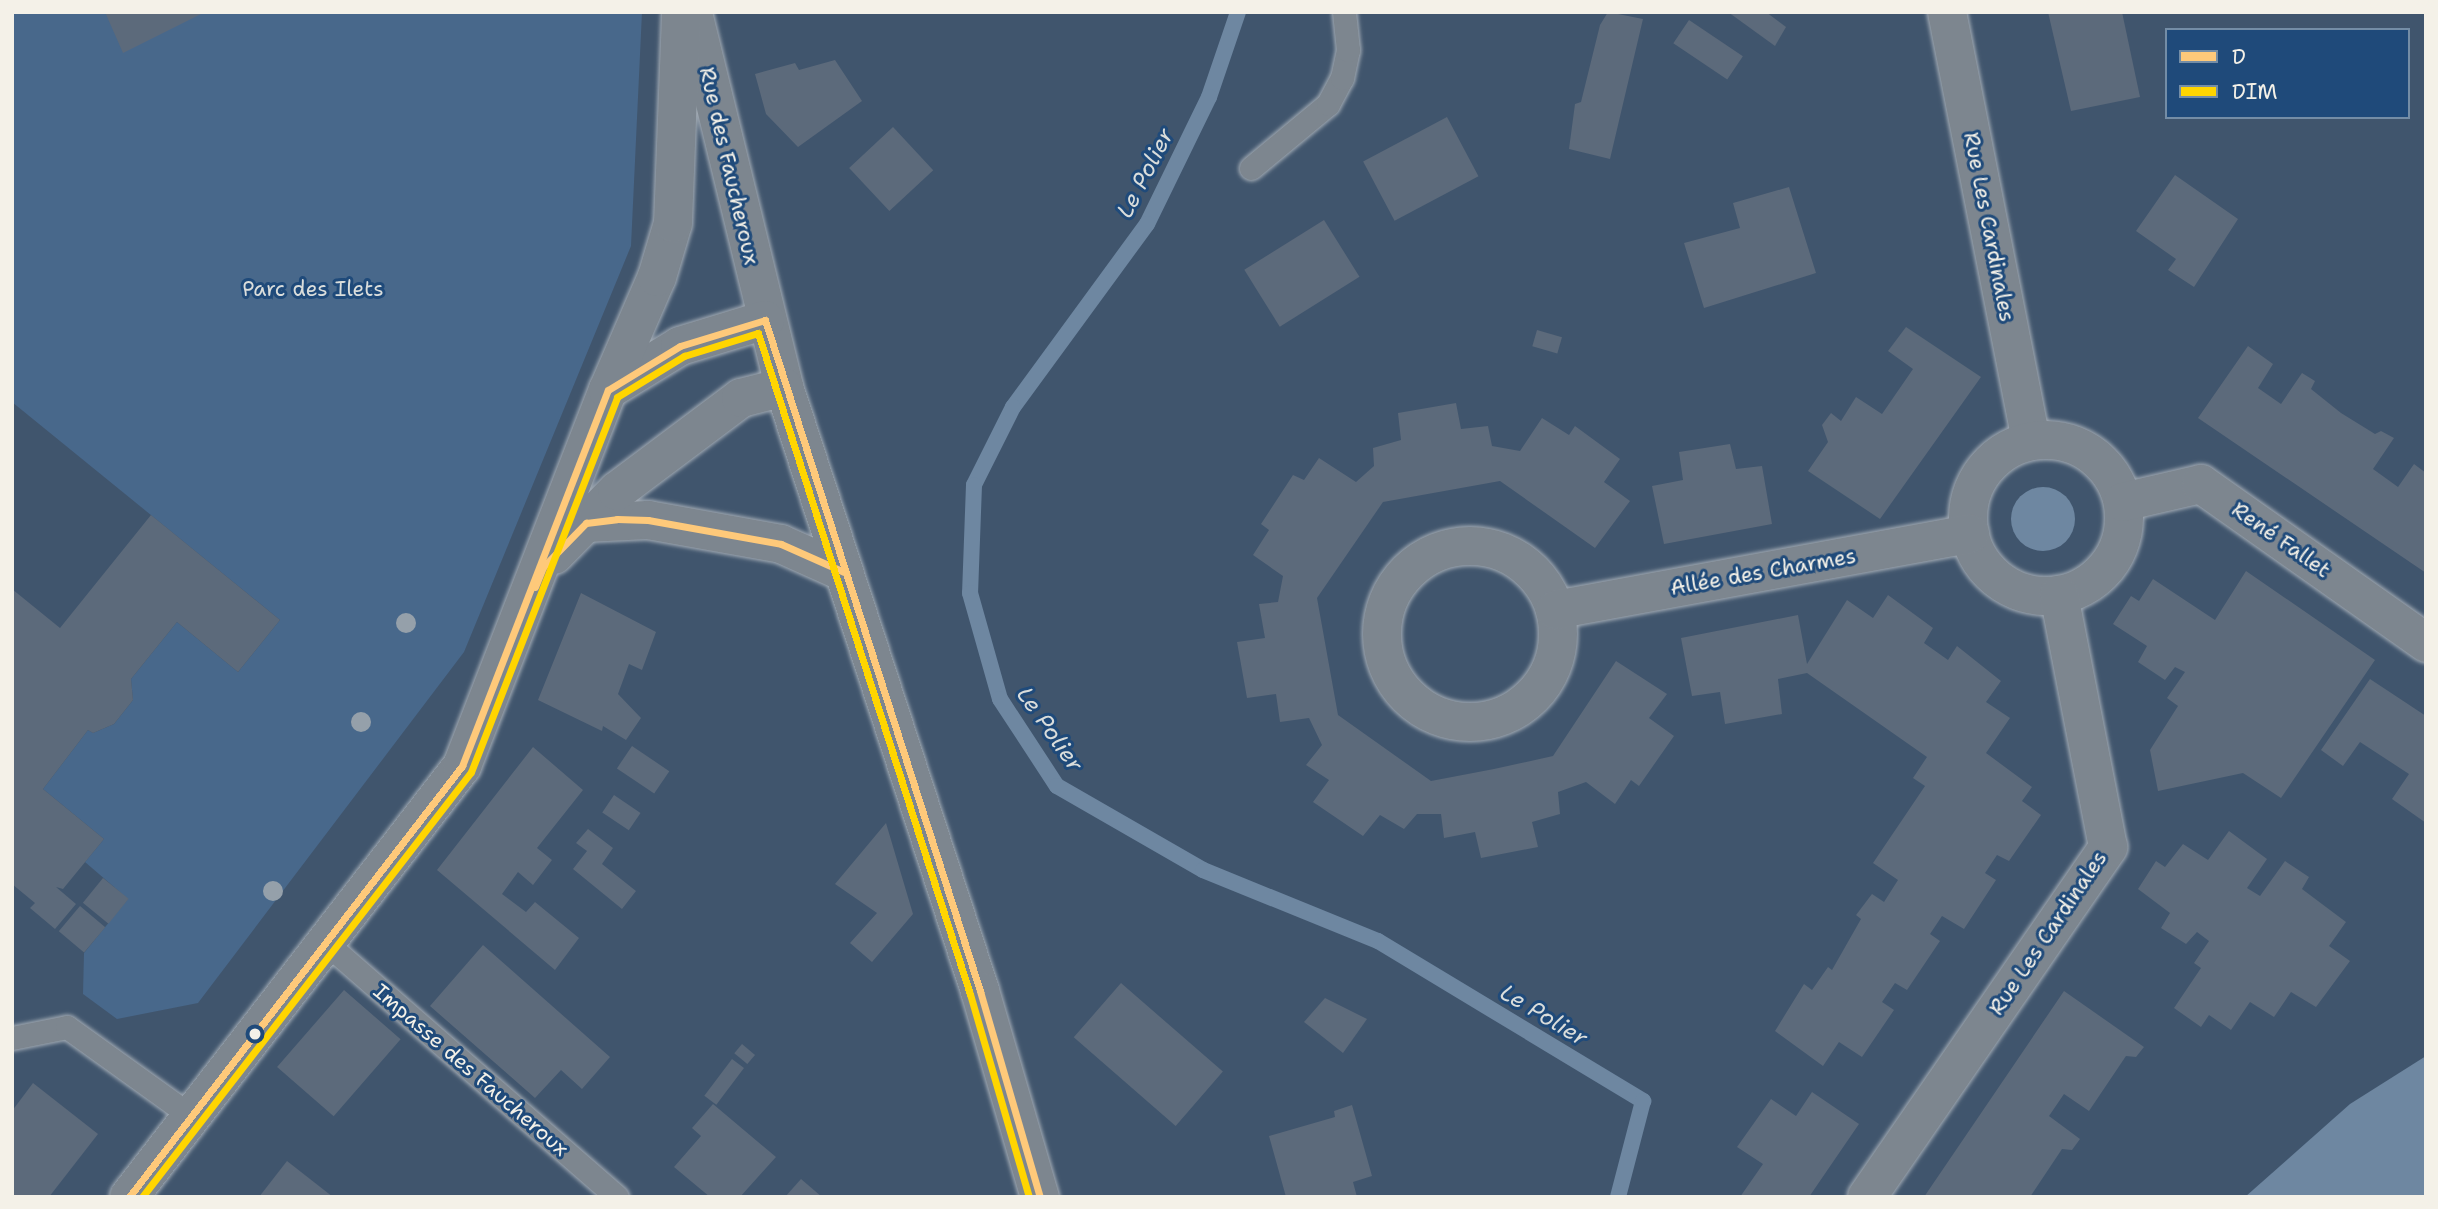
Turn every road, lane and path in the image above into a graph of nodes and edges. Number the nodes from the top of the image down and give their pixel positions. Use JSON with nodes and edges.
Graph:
{"nodes":[{"id":1,"x":681,"y":12,"type":"edge"},
{"id":2,"x":693,"y":12,"type":"edge"},
{"id":3,"x":1344,"y":12,"type":"edge"},
{"id":4,"x":1947,"y":12,"type":"edge"},
{"id":5,"x":1251,"y":168,"type":"dead end"},
{"id":6,"x":765,"y":320,"type":"junction"},
{"id":7,"x":784,"y":387,"type":"junction"},
{"id":8,"x":608,"y":390,"type":"junction"},
{"id":9,"x":2031,"y":441,"type":"junction"},
{"id":10,"x":2123,"y":502,"type":"junction"},
{"id":11,"x":586,"y":523,"type":"junction"},
{"id":12,"x":1970,"y":534,"type":"junction"},
{"id":13,"x":543,"y":567,"type":"junction"},
{"id":14,"x":844,"y":572,"type":"junction"},
{"id":15,"x":2059,"y":595,"type":"junction"},
{"id":16,"x":1555,"y":610,"type":"junction"},
{"id":17,"x":2423,"y":637,"type":"edge"},
{"id":18,"x":326,"y":943,"type":"junction"},
{"id":19,"x":14,"y":1039,"type":"edge"},
{"id":20,"x":191,"y":1116,"type":"junction"},
{"id":21,"x":129,"y":1197,"type":"edge"},
{"id":22,"x":617,"y":1197,"type":"edge"},
{"id":23,"x":1040,"y":1197,"type":"edge"},
{"id":24,"x":1867,"y":1197,"type":"edge"}],
"edges":[{"from":1,"to":8,"type":"street","name":"Rue des Faucheroux"},
{"from":2,"to":6,"type":"street","name":"Rue des Faucheroux"},
{"from":3,"to":5,"type":"lane"},
{"from":4,"to":9,"type":"street","name":"Rue Les Cardinales"},
{"from":6,"to":7,"type":"street","name":"Rue des Faucheroux"},
{"from":6,"to":8,"type":"street"},
{"from":7,"to":11,"type":"street","name":"Rue des Faucheroux"},
{"from":7,"to":14,"type":"street"},
{"from":8,"to":13,"type":"street","name":"Rue des Faucheroux"},
{"from":9,"to":10,"type":"street"},
{"from":9,"to":12,"type":"street"},
{"from":10,"to":15,"type":"street"},
{"from":10,"to":17,"type":"street","name":"René Fallet"},
{"from":11,"to":13,"type":"street","name":"Rue des Faucheroux"},
{"from":11,"to":14,"type":"street"},
{"from":12,"to":15,"type":"street"},
{"from":12,"to":16,"type":"street","name":"Allée des Charmes"},
{"from":13,"to":18,"type":"street","name":"Rue des Faucheroux"},
{"from":14,"to":23,"type":"street"},
{"from":15,"to":24,"type":"street","name":"Rue Les Cardinales"},
{"from":16,"to":16,"type":"street"},
{"from":18,"to":20,"type":"street","name":"Rue des Faucheroux"},
{"from":18,"to":22,"type":"lane","name":"Impasse des Faucheroux"},
{"from":19,"to":20,"type":"lane"},
{"from":20,"to":21,"type":"street","name":"Rue des Faucheroux"}]}
